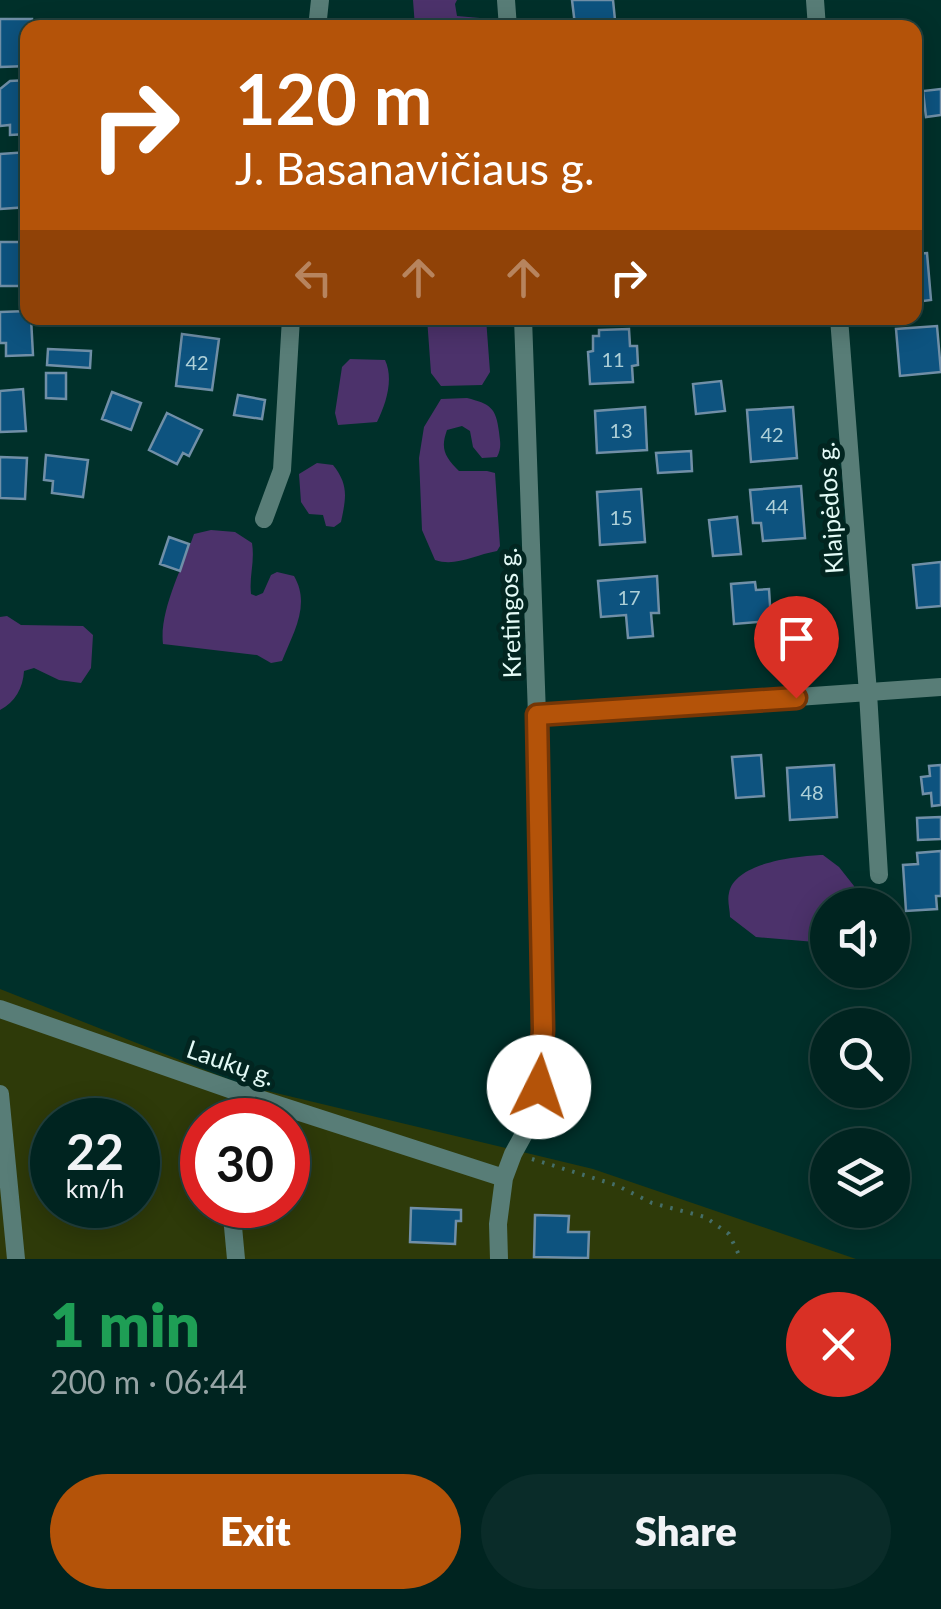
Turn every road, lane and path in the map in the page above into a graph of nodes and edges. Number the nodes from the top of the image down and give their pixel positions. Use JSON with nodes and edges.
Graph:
{"nodes":[{"id":1,"x":291,"y":325,"type":"edge"},
{"id":2,"x":523,"y":325,"type":"edge"},
{"id":3,"x":840,"y":325,"type":"edge"},
{"id":4,"x":264,"y":519,"type":"dead end"},
{"id":5,"x":941,"y":687,"type":"edge"},
{"id":6,"x":868,"y":693,"type":"junction"},
{"id":7,"x":537,"y":715,"type":"junction"},
{"id":8,"x":878,"y":875,"type":"dead end"},
{"id":9,"x":0,"y":1010,"type":"edge"},
{"id":10,"x":241,"y":1093,"type":"junction"},
{"id":11,"x":0,"y":1094,"type":"edge"},
{"id":12,"x":240,"y":1098,"type":"edge"},
{"id":13,"x":514,"y":1154,"type":"junction"},
{"id":14,"x":504,"y":1178,"type":"junction"},
{"id":15,"x":234,"y":1228,"type":"edge"},
{"id":16,"x":16,"y":1259,"type":"edge"},
{"id":17,"x":236,"y":1259,"type":"edge"},
{"id":18,"x":499,"y":1259,"type":"edge"},
{"id":19,"x":741,"y":1259,"type":"edge"}],
"edges":[{"from":1,"to":4,"type":"street"},
{"from":2,"to":7,"type":"street","name":"Kretingos g."},
{"from":3,"to":6,"type":"street","name":"Klaipėdos g."},
{"from":5,"to":6,"type":"street"},
{"from":6,"to":7,"type":"street"},
{"from":6,"to":8,"type":"street","name":"Klaipėdos g."},
{"from":7,"to":13,"type":"street","name":"Kretingos g."},
{"from":9,"to":10,"type":"street","name":"Laukų g."},
{"from":10,"to":12,"type":"street"},
{"from":10,"to":14,"type":"street","name":"Laukų g."},
{"from":11,"to":16,"type":"street"},
{"from":13,"to":14,"type":"street","name":"Kretingos g."},
{"from":13,"to":19,"type":"path"},
{"from":14,"to":18,"type":"street","name":"Kretingos g."},
{"from":15,"to":17,"type":"street"}]}
